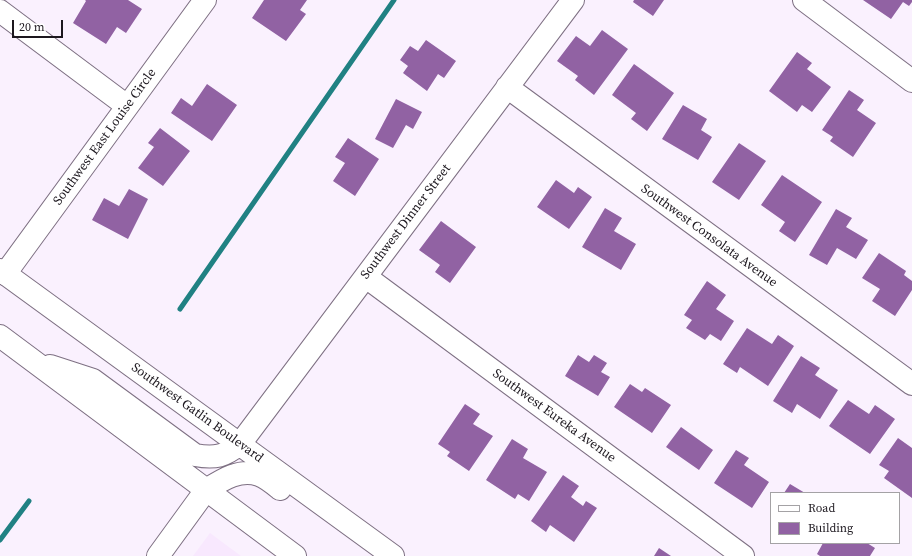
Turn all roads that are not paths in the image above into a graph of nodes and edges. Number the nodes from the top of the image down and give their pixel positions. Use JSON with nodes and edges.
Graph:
{"nodes":[{"id":1,"x":205,"y":0,"type":"edge"},
{"id":2,"x":573,"y":0,"type":"edge"},
{"id":3,"x":807,"y":1,"type":"edge"},
{"id":4,"x":0,"y":11,"type":"edge"},
{"id":5,"x":912,"y":81,"type":"edge"},
{"id":6,"x":507,"y":87,"type":"junction"},
{"id":7,"x":127,"y":106,"type":"junction"},
{"id":8,"x":3,"y":272,"type":"edge"},
{"id":9,"x":366,"y":277,"type":"junction"},
{"id":10,"x":0,"y":336,"type":"edge"},
{"id":11,"x":34,"y":361,"type":"junction"},
{"id":12,"x":912,"y":384,"type":"edge"},
{"id":13,"x":240,"y":444,"type":"junction"},
{"id":14,"x":206,"y":490,"type":"junction"},
{"id":15,"x":251,"y":523,"type":"junction"},
{"id":16,"x":158,"y":556,"type":"edge"},
{"id":17,"x":279,"y":556,"type":"edge"},
{"id":18,"x":295,"y":556,"type":"edge"},
{"id":19,"x":387,"y":556,"type":"edge"},
{"id":20,"x":393,"y":556,"type":"edge"},
{"id":21,"x":743,"y":556,"type":"edge"}],
"edges":[{"from":1,"to":7,"type":"street","name":"Southwest East Louise Circle"},
{"from":2,"to":6,"type":"street","name":"Southwest Dinner Street"},
{"from":3,"to":5,"type":"street"},
{"from":4,"to":7,"type":"street"},
{"from":6,"to":9,"type":"street","name":"Southwest Dinner Street"},
{"from":6,"to":12,"type":"street","name":"Southwest Consolata Avenue"},
{"from":7,"to":8,"type":"street","name":"Southwest East Louise Circle"},
{"from":8,"to":13,"type":"street","name":"Southwest Gatlin Boulevard"},
{"from":9,"to":13,"type":"street","name":"Southwest Dinner Street"},
{"from":9,"to":21,"type":"street","name":"Southwest Eureka Avenue"},
{"from":10,"to":11,"type":"street"},
{"from":11,"to":13,"type":"street"},
{"from":11,"to":14,"type":"street"},
{"from":13,"to":20,"type":"street","name":"Southwest Gatlin Boulevard"},
{"from":14,"to":15,"type":"street"},
{"from":14,"to":16,"type":"street"},
{"from":14,"to":19,"type":"street"},
{"from":15,"to":17,"type":"street"},
{"from":15,"to":18,"type":"street"}]}
